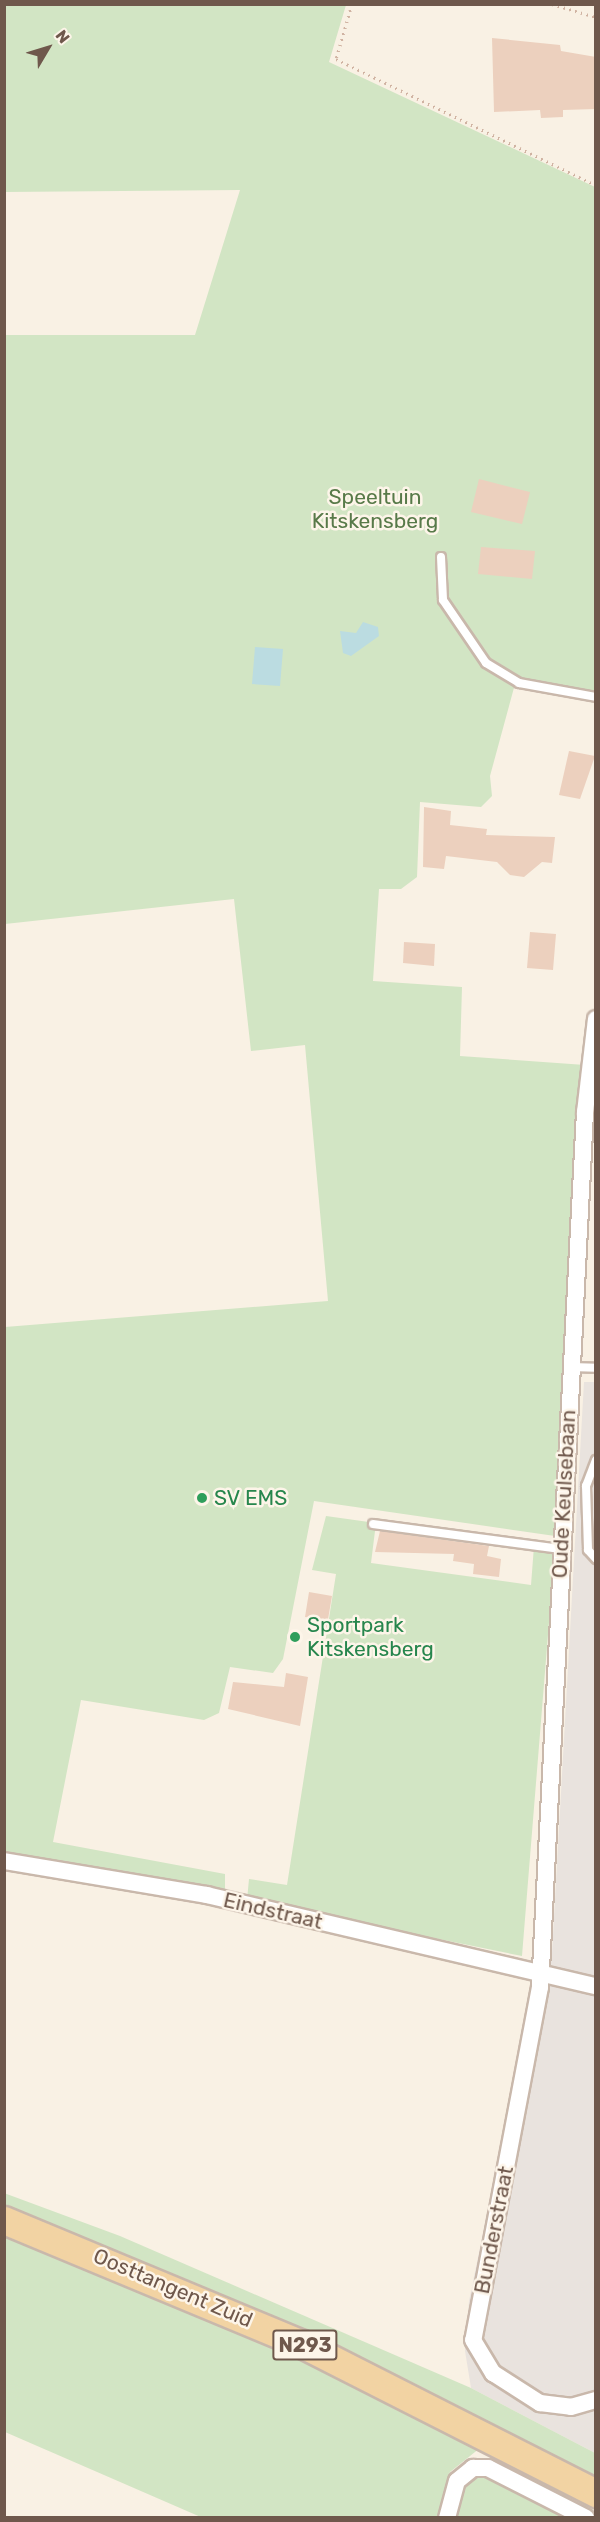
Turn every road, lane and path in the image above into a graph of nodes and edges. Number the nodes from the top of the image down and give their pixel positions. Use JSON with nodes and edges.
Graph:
{"nodes":[{"id":1,"x":352,"y":4,"type":"edge"},
{"id":2,"x":552,"y":4,"type":"edge"},
{"id":3,"x":596,"y":17,"type":"edge"},
{"id":4,"x":596,"y":185,"type":"edge"},
{"id":5,"x":441,"y":557,"type":"dead end"},
{"id":6,"x":596,"y":697,"type":"edge"},
{"id":7,"x":596,"y":1019,"type":"edge"},
{"id":8,"x":570,"y":1367,"type":"junction"},
{"id":9,"x":596,"y":1368,"type":"edge"},
{"id":10,"x":596,"y":1460,"type":"edge"},
{"id":11,"x":373,"y":1524,"type":"dead end"},
{"id":12,"x":560,"y":1549,"type":"junction"},
{"id":13,"x":596,"y":1559,"type":"edge"},
{"id":14,"x":4,"y":1861,"type":"edge"},
{"id":15,"x":540,"y":1971,"type":"junction"},
{"id":16,"x":596,"y":1986,"type":"edge"},
{"id":17,"x":4,"y":2220,"type":"edge"},
{"id":18,"x":596,"y":2400,"type":"edge"},
{"id":19,"x":596,"y":2493,"type":"edge"},
{"id":20,"x":447,"y":2517,"type":"edge"},
{"id":21,"x":586,"y":2517,"type":"edge"}],
"edges":[{"from":1,"to":4,"type":"path"},
{"from":2,"to":3,"type":"path"},
{"from":5,"to":6,"type":"lane"},
{"from":7,"to":8,"type":"street","name":"Oude Keulsebaan"},
{"from":8,"to":9,"type":"lane"},
{"from":8,"to":12,"type":"street","name":"Oude Keulsebaan"},
{"from":10,"to":13,"type":"lane"},
{"from":11,"to":12,"type":"lane"},
{"from":12,"to":15,"type":"street","name":"Oude Keulsebaan"},
{"from":14,"to":15,"type":"street","name":"Eindstraat"},
{"from":15,"to":16,"type":"street","name":"Eindstraat"},
{"from":15,"to":18,"type":"street","name":"Bunderstraat"},
{"from":17,"to":19,"type":"main road","name":"Oosttangent Zuid","number":"N293"},
{"from":20,"to":21,"type":"street"}]}
